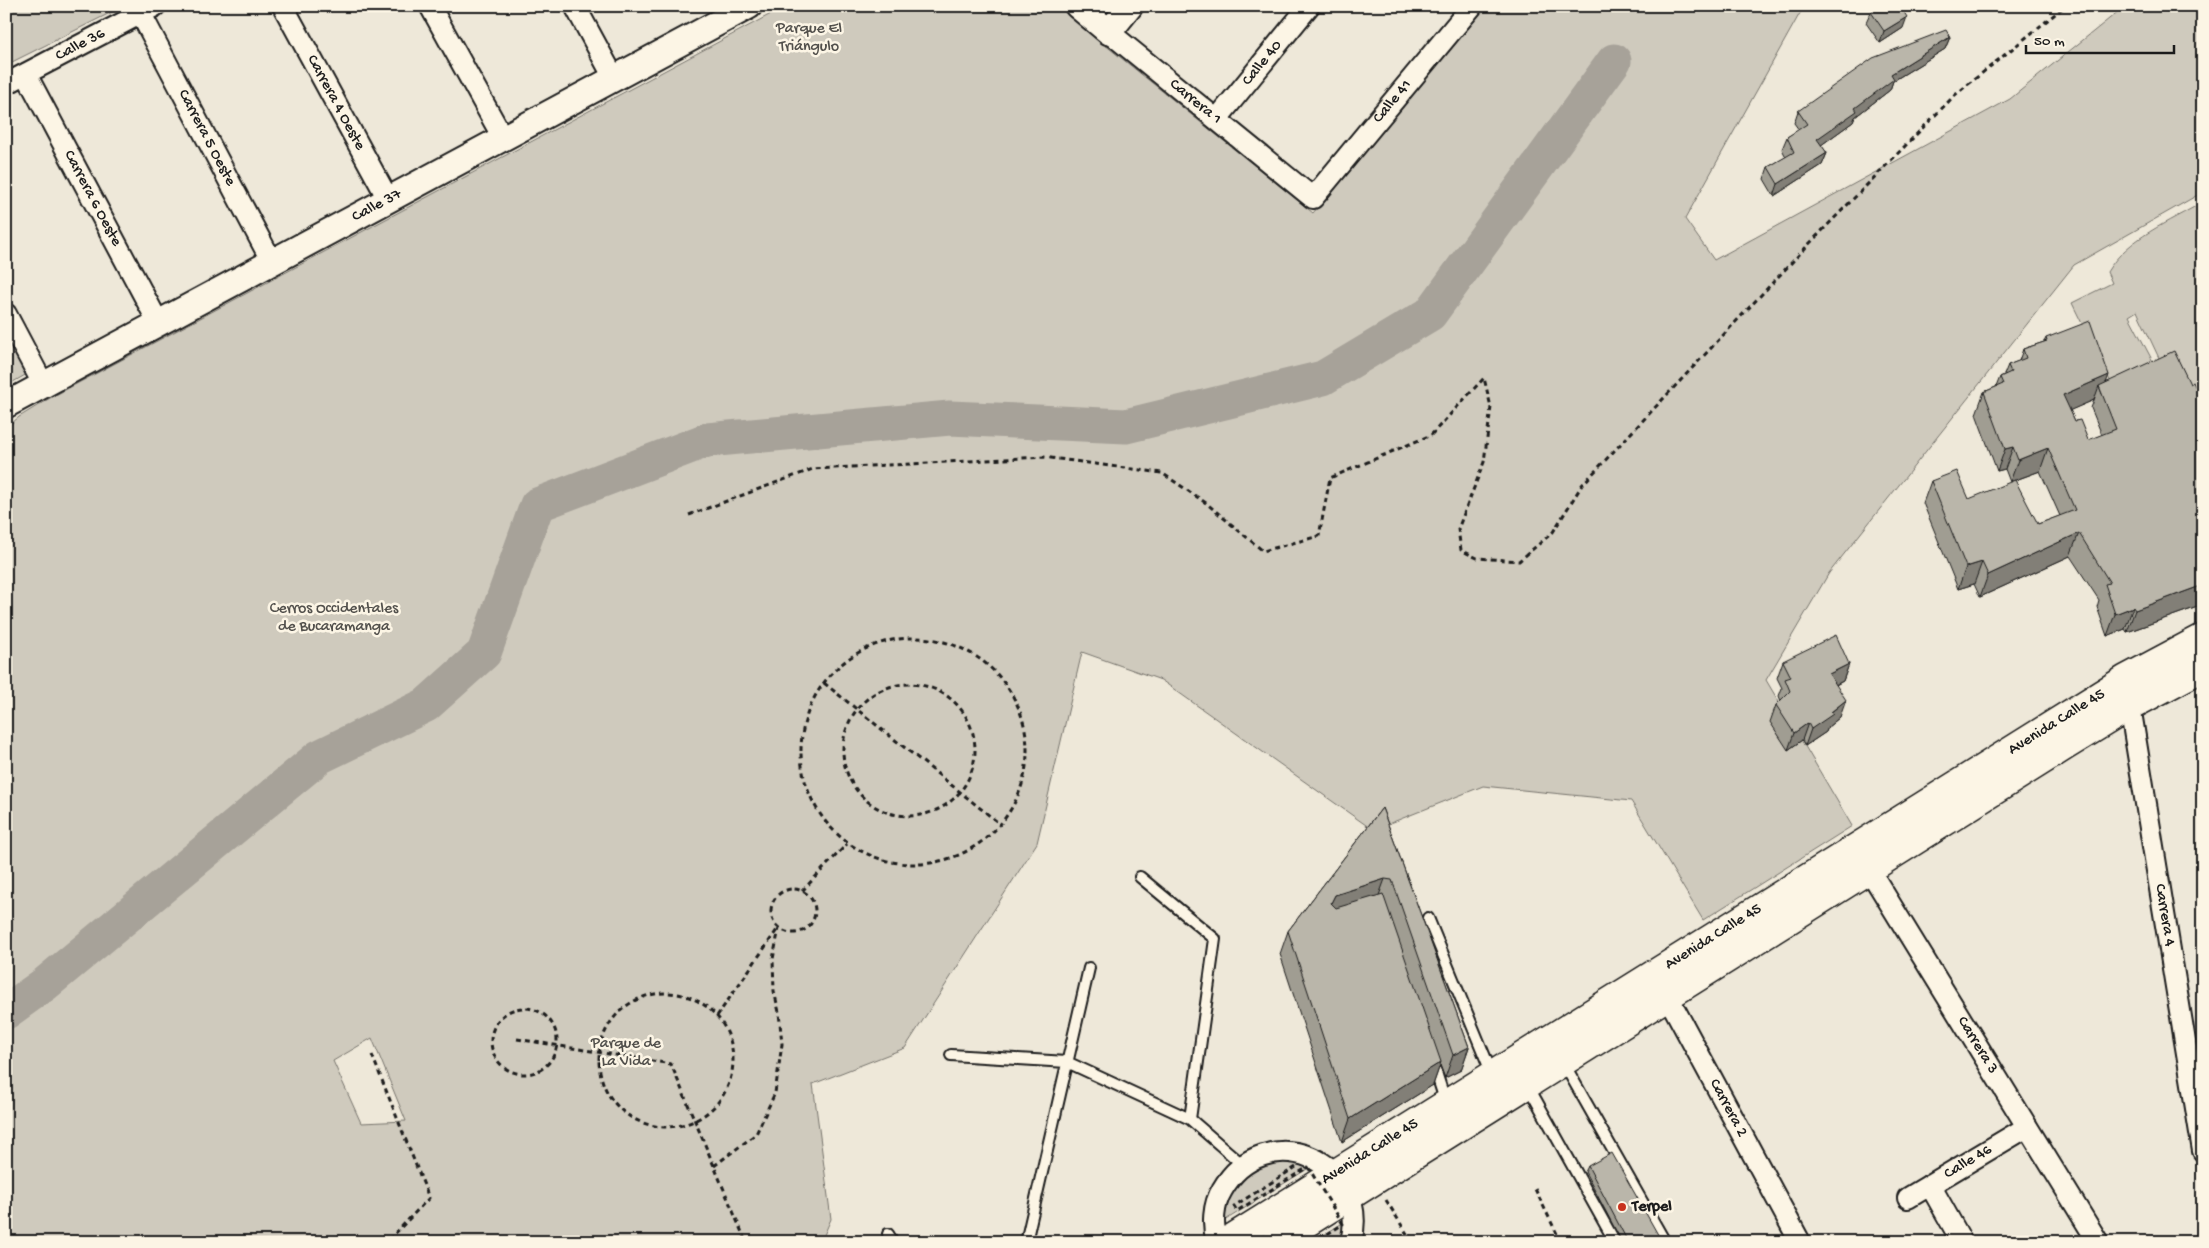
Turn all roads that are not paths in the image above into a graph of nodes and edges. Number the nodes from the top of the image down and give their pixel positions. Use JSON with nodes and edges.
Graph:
{"nodes":[{"id":1,"x":284,"y":6,"type":"edge"},
{"id":2,"x":430,"y":6,"type":"edge"},
{"id":3,"x":575,"y":6,"type":"edge"},
{"id":4,"x":1078,"y":6,"type":"edge"},
{"id":5,"x":1130,"y":6,"type":"edge"},
{"id":6,"x":1310,"y":6,"type":"edge"},
{"id":7,"x":1472,"y":6,"type":"edge"},
{"id":8,"x":736,"y":9,"type":"edge"},
{"id":9,"x":148,"y":10,"type":"edge"},
{"id":10,"x":1109,"y":32,"type":"junction"},
{"id":11,"x":26,"y":74,"type":"junction"},
{"id":12,"x":614,"y":78,"type":"junction"},
{"id":13,"x":6,"y":84,"type":"edge"},
{"id":14,"x":1217,"y":119,"type":"junction"},
{"id":15,"x":503,"y":138,"type":"junction"},
{"id":16,"x":1313,"y":198,"type":"joint"},
{"id":17,"x":388,"y":199,"type":"junction"},
{"id":18,"x":272,"y":262,"type":"junction"},
{"id":19,"x":6,"y":314,"type":"edge"},
{"id":20,"x":158,"y":322,"type":"junction"},
{"id":21,"x":43,"y":384,"type":"junction"},
{"id":22,"x":6,"y":405,"type":"edge"},
{"id":23,"x":2203,"y":638,"type":"edge"},
{"id":24,"x":2203,"y":667,"type":"edge"},
{"id":25,"x":2126,"y":679,"type":"junction"},
{"id":26,"x":2130,"y":706,"type":"junction"},
{"id":27,"x":1862,"y":859,"type":"junction"},
{"id":28,"x":1140,"y":877,"type":"dead end"},
{"id":29,"x":1428,"y":918,"type":"dead end"},
{"id":30,"x":1089,"y":968,"type":"dead end"},
{"id":31,"x":1662,"y":985,"type":"junction"},
{"id":32,"x":1430,"y":1054,"type":"edge"},
{"id":33,"x":951,"y":1055,"type":"dead end"},
{"id":34,"x":1067,"y":1062,"type":"junction"},
{"id":35,"x":1563,"y":1062,"type":"junction"},
{"id":36,"x":1493,"y":1076,"type":"junction"},
{"id":37,"x":1527,"y":1085,"type":"junction"},
{"id":38,"x":1447,"y":1104,"type":"junction"},
{"id":39,"x":1190,"y":1119,"type":"junction"},
{"id":40,"x":2027,"y":1127,"type":"junction"},
{"id":41,"x":2203,"y":1150,"type":"edge"},
{"id":42,"x":1243,"y":1165,"type":"junction"},
{"id":43,"x":1343,"y":1185,"type":"junction"},
{"id":44,"x":1930,"y":1185,"type":"junction"},
{"id":45,"x":1908,"y":1198,"type":"dead end"},
{"id":46,"x":1026,"y":1242,"type":"edge"},
{"id":47,"x":1217,"y":1242,"type":"edge"},
{"id":48,"x":1226,"y":1242,"type":"edge"},
{"id":49,"x":1276,"y":1242,"type":"edge"},
{"id":50,"x":1351,"y":1242,"type":"edge"},
{"id":51,"x":1615,"y":1242,"type":"edge"},
{"id":52,"x":1665,"y":1242,"type":"edge"},
{"id":53,"x":1800,"y":1242,"type":"edge"},
{"id":54,"x":1962,"y":1242,"type":"edge"},
{"id":55,"x":2098,"y":1242,"type":"edge"}],
"edges":[{"from":1,"to":17,"type":"street","name":"Carrera 4 Oeste"},
{"from":2,"to":15,"type":"street"},
{"from":3,"to":12,"type":"street"},
{"from":4,"to":10,"type":"street","name":"Carrera 1"},
{"from":5,"to":10,"type":"street"},
{"from":6,"to":14,"type":"street","name":"Calle 40"},
{"from":7,"to":16,"type":"street","name":"Calle 41"},
{"from":8,"to":12,"type":"street","name":"Calle 37"},
{"from":9,"to":11,"type":"street","name":"Calle 36"},
{"from":9,"to":18,"type":"street","name":"Carrera 5 Oeste"},
{"from":10,"to":14,"type":"street","name":"Carrera 1"},
{"from":11,"to":13,"type":"street","name":"Calle 36"},
{"from":11,"to":20,"type":"street","name":"Carrera 6 Oeste"},
{"from":12,"to":15,"type":"street","name":"Calle 37"},
{"from":14,"to":16,"type":"street","name":"Carrera 1"},
{"from":15,"to":17,"type":"street","name":"Calle 37"},
{"from":17,"to":18,"type":"street","name":"Calle 37"},
{"from":18,"to":20,"type":"street","name":"Calle 37"},
{"from":19,"to":21,"type":"street"},
{"from":20,"to":21,"type":"street","name":"Calle 37"},
{"from":21,"to":22,"type":"street","name":"Calle 37"},
{"from":23,"to":25,"type":"main road","name":"Avenida Calle 45"},
{"from":24,"to":26,"type":"main road","name":"Avenida Calle 45"},
{"from":25,"to":26,"type":"street","name":"Carrera 4"},
{"from":25,"to":27,"type":"main road","name":"Avenida Calle 45"},
{"from":26,"to":27,"type":"main road","name":"Avenida Calle 45"},
{"from":26,"to":41,"type":"street","name":"Carrera 4"},
{"from":27,"to":31,"type":"main road","name":"Avenida Calle 45"},
{"from":27,"to":40,"type":"street","name":"Carrera 3"},
{"from":28,"to":39,"type":"lane"},
{"from":29,"to":36,"type":"lane"},
{"from":30,"to":34,"type":"lane"},
{"from":31,"to":35,"type":"main road","name":"Avenida Calle 45"},
{"from":31,"to":36,"type":"main road","name":"Avenida Calle 45"},
{"from":31,"to":53,"type":"street","name":"Carrera 2"},
{"from":32,"to":38,"type":"lane"},
{"from":33,"to":34,"type":"lane"},
{"from":34,"to":39,"type":"lane"},
{"from":34,"to":46,"type":"lane"},
{"from":35,"to":37,"type":"main road","name":"Avenida Calle 45"},
{"from":35,"to":52,"type":"lane"},
{"from":36,"to":38,"type":"main road","name":"Avenida Calle 45"},
{"from":37,"to":43,"type":"main road","name":"Avenida Calle 45"},
{"from":37,"to":51,"type":"lane"},
{"from":38,"to":43,"type":"main road","name":"Avenida Calle 45"},
{"from":39,"to":42,"type":"lane"},
{"from":40,"to":44,"type":"street","name":"Calle 46"},
{"from":40,"to":55,"type":"street","name":"Carrera 3"},
{"from":42,"to":43,"type":"street"},
{"from":42,"to":47,"type":"street"},
{"from":43,"to":48,"type":"main road","name":"Avenida Calle 45"},
{"from":43,"to":49,"type":"main road","name":"Avenida Calle 45"},
{"from":43,"to":50,"type":"street"},
{"from":44,"to":45,"type":"street","name":"Calle 46"},
{"from":44,"to":54,"type":"street"}]}
